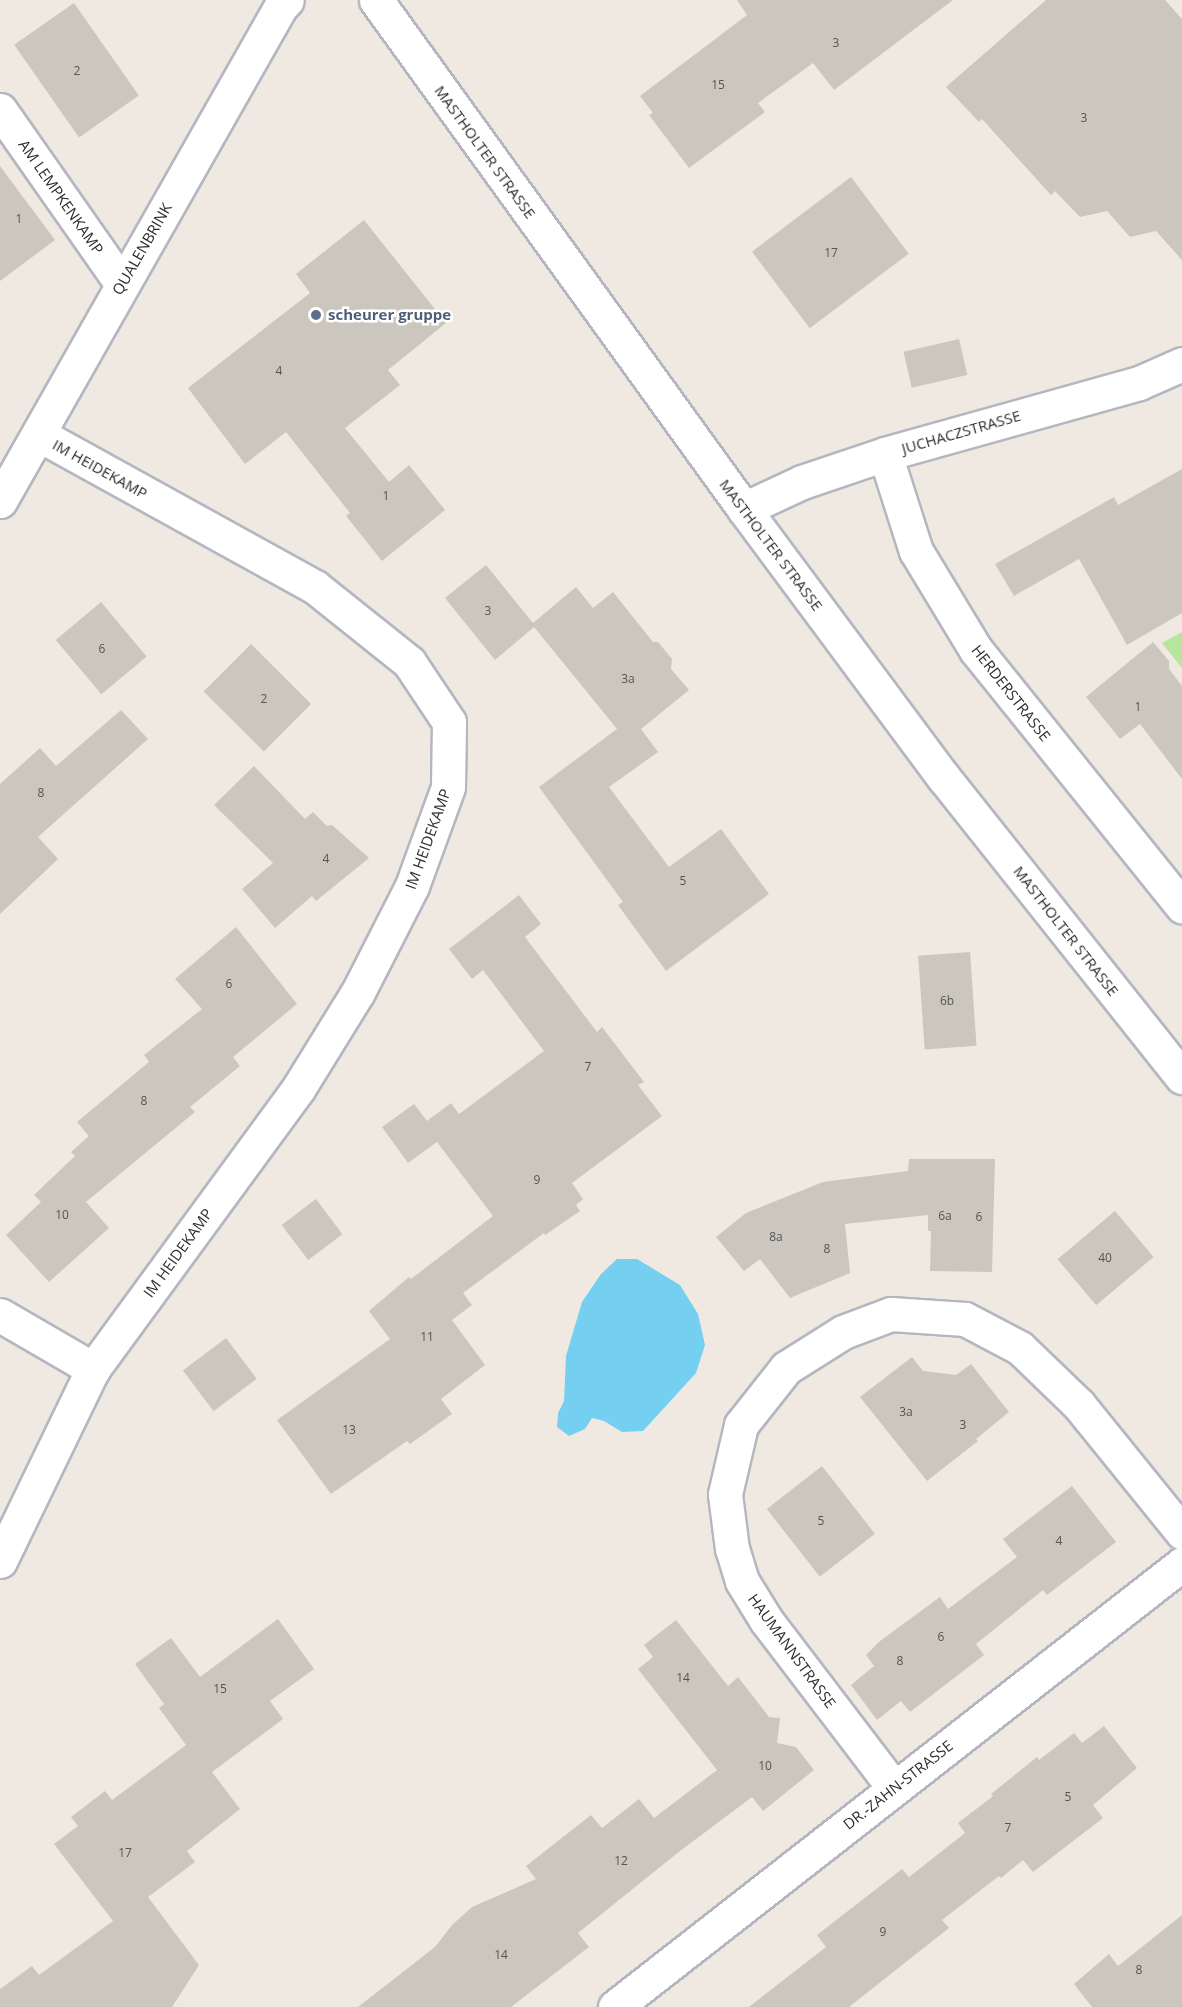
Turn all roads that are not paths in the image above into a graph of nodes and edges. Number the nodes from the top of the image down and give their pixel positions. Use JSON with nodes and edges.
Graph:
{"nodes":[{"id":1,"x":287,"y":0,"type":"edge"},
{"id":2,"x":376,"y":0,"type":"edge"},
{"id":3,"x":0,"y":110,"type":"edge"},
{"id":4,"x":122,"y":284,"type":"junction"},
{"id":5,"x":1182,"y":364,"type":"edge"},
{"id":6,"x":38,"y":434,"type":"junction"},
{"id":7,"x":885,"y":454,"type":"junction"},
{"id":8,"x":0,"y":501,"type":"edge"},
{"id":9,"x":744,"y":509,"type":"junction"},
{"id":10,"x":1182,"y":906,"type":"edge"},
{"id":11,"x":1182,"y":1077,"type":"edge"},
{"id":12,"x":0,"y":1315,"type":"edge"},
{"id":13,"x":93,"y":1369,"type":"junction"},
{"id":14,"x":1182,"y":1533,"type":"edge"},
{"id":15,"x":0,"y":1561,"type":"edge"},
{"id":16,"x":1182,"y":1564,"type":"edge"},
{"id":17,"x":894,"y":1788,"type":"junction"},
{"id":18,"x":615,"y":2007,"type":"edge"}],
"edges":[{"from":1,"to":4,"type":"street","name":"QUALENBRINK"},
{"from":2,"to":9,"type":"street","name":"MASTHOLTER STRASSE"},
{"from":3,"to":4,"type":"street","name":"AM LEMPKENKAMP"},
{"from":4,"to":6,"type":"street","name":"QUALENBRINK"},
{"from":5,"to":7,"type":"street","name":"JUCHACZSTRASSE"},
{"from":6,"to":8,"type":"street","name":"QUALENBRINK"},
{"from":6,"to":13,"type":"street","name":"IM HEIDEKAMP"},
{"from":7,"to":9,"type":"street","name":"JUCHACZSTRASSE"},
{"from":7,"to":10,"type":"street","name":"HERDERSTRASSE"},
{"from":9,"to":11,"type":"street","name":"MASTHOLTER STRASSE"},
{"from":12,"to":13,"type":"street"},
{"from":13,"to":15,"type":"street","name":"IM HEIDEKAMP"},
{"from":14,"to":17,"type":"street","name":"HAUMANNSTRASSE"},
{"from":16,"to":17,"type":"street","name":"DR.-ZAHN-STRASSE"},
{"from":17,"to":18,"type":"street","name":"DR.-ZAHN-STRASSE"}]}
